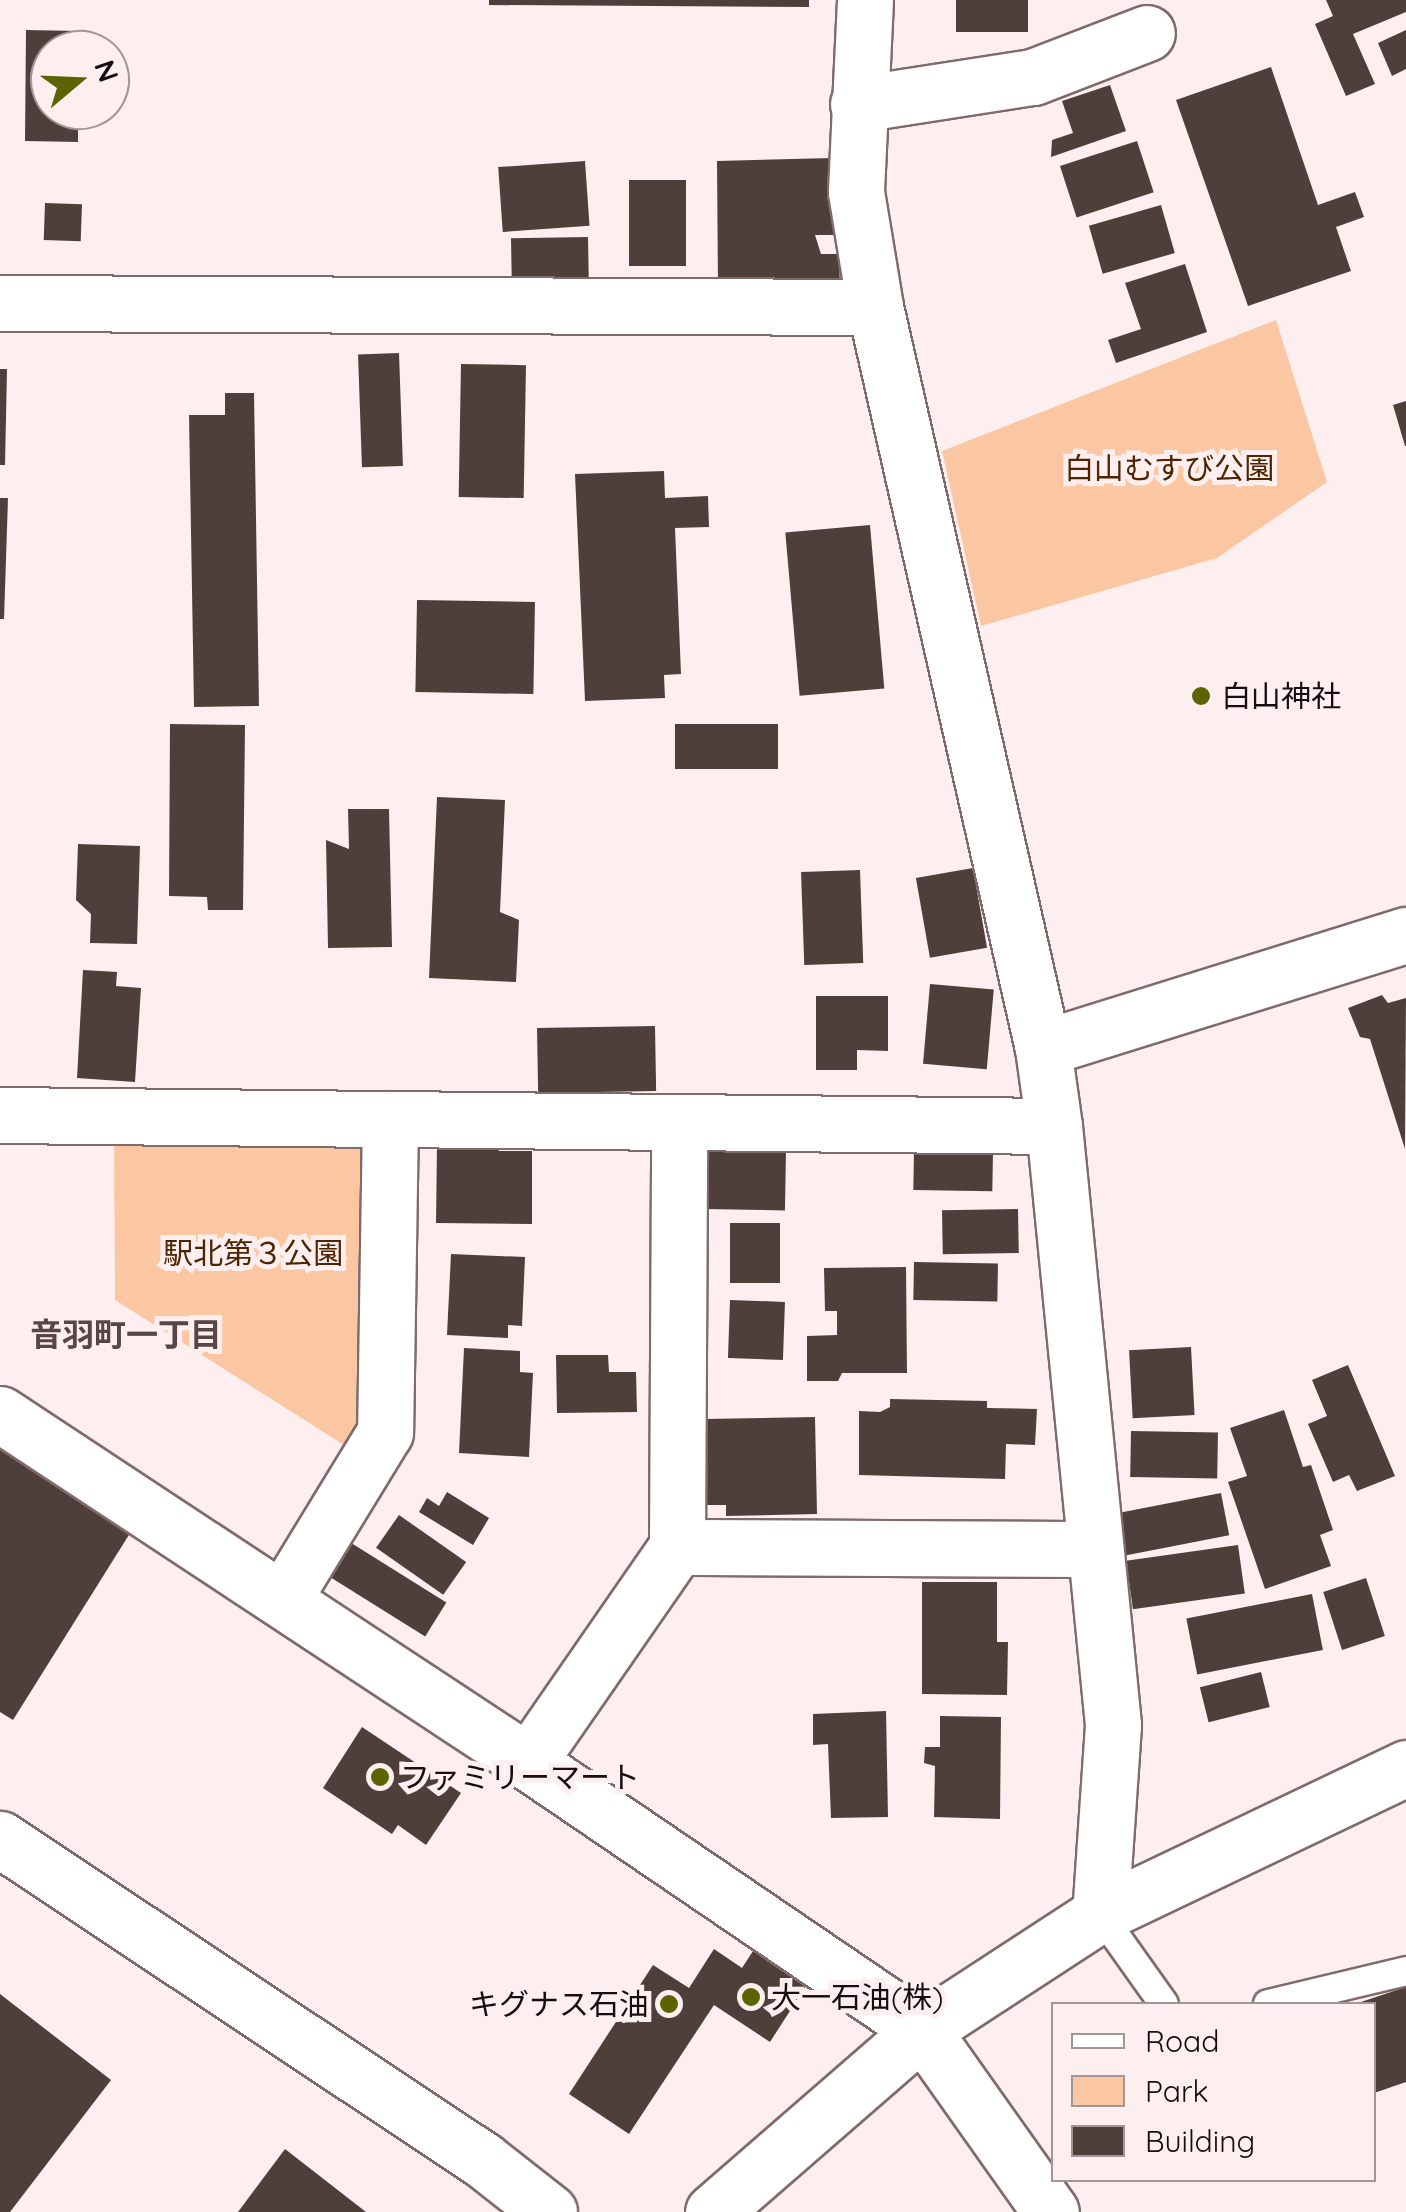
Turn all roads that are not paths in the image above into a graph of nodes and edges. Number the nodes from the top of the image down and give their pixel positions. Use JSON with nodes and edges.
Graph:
{"nodes":[{"id":1,"x":865,"y":0,"type":"edge"},
{"id":2,"x":1147,"y":34,"type":"dead end"},
{"id":3,"x":858,"y":104,"type":"junction"},
{"id":4,"x":0,"y":303,"type":"edge"},
{"id":5,"x":875,"y":307,"type":"junction"},
{"id":6,"x":1406,"y":934,"type":"edge"},
{"id":7,"x":1043,"y":1048,"type":"junction"},
{"id":8,"x":0,"y":1115,"type":"edge"},
{"id":9,"x":390,"y":1119,"type":"junction"},
{"id":10,"x":679,"y":1123,"type":"junction"},
{"id":11,"x":1054,"y":1126,"type":"junction"},
{"id":12,"x":0,"y":1414,"type":"edge"},
{"id":13,"x":677,"y":1547,"type":"junction"},
{"id":14,"x":1095,"y":1549,"type":"junction"},
{"id":15,"x":283,"y":1598,"type":"junction"},
{"id":16,"x":528,"y":1762,"type":"junction"},
{"id":17,"x":1406,"y":1768,"type":"edge"},
{"id":18,"x":0,"y":1838,"type":"edge"},
{"id":19,"x":1100,"y":1914,"type":"junction"},
{"id":20,"x":1406,"y":1971,"type":"edge"},
{"id":21,"x":1163,"y":2002,"type":"edge"},
{"id":22,"x":1276,"y":2002,"type":"edge"},
{"id":23,"x":922,"y":2030,"type":"junction"},
{"id":24,"x":550,"y":2212,"type":"edge"},
{"id":25,"x":713,"y":2212,"type":"edge"},
{"id":26,"x":1052,"y":2212,"type":"edge"}],
"edges":[{"from":1,"to":3,"type":"street"},
{"from":2,"to":3,"type":"street"},
{"from":3,"to":5,"type":"street"},
{"from":4,"to":5,"type":"street"},
{"from":5,"to":7,"type":"street"},
{"from":6,"to":7,"type":"street"},
{"from":7,"to":11,"type":"street"},
{"from":8,"to":9,"type":"street"},
{"from":9,"to":10,"type":"street"},
{"from":9,"to":15,"type":"street"},
{"from":10,"to":11,"type":"street"},
{"from":10,"to":13,"type":"street"},
{"from":11,"to":14,"type":"street"},
{"from":12,"to":15,"type":"street"},
{"from":13,"to":14,"type":"street"},
{"from":13,"to":16,"type":"street"},
{"from":14,"to":19,"type":"street"},
{"from":15,"to":16,"type":"street"},
{"from":16,"to":23,"type":"street"},
{"from":17,"to":19,"type":"street"},
{"from":18,"to":24,"type":"street"},
{"from":19,"to":21,"type":"lane"},
{"from":19,"to":23,"type":"street"},
{"from":20,"to":22,"type":"lane"},
{"from":23,"to":25,"type":"street"},
{"from":23,"to":26,"type":"street"}]}
